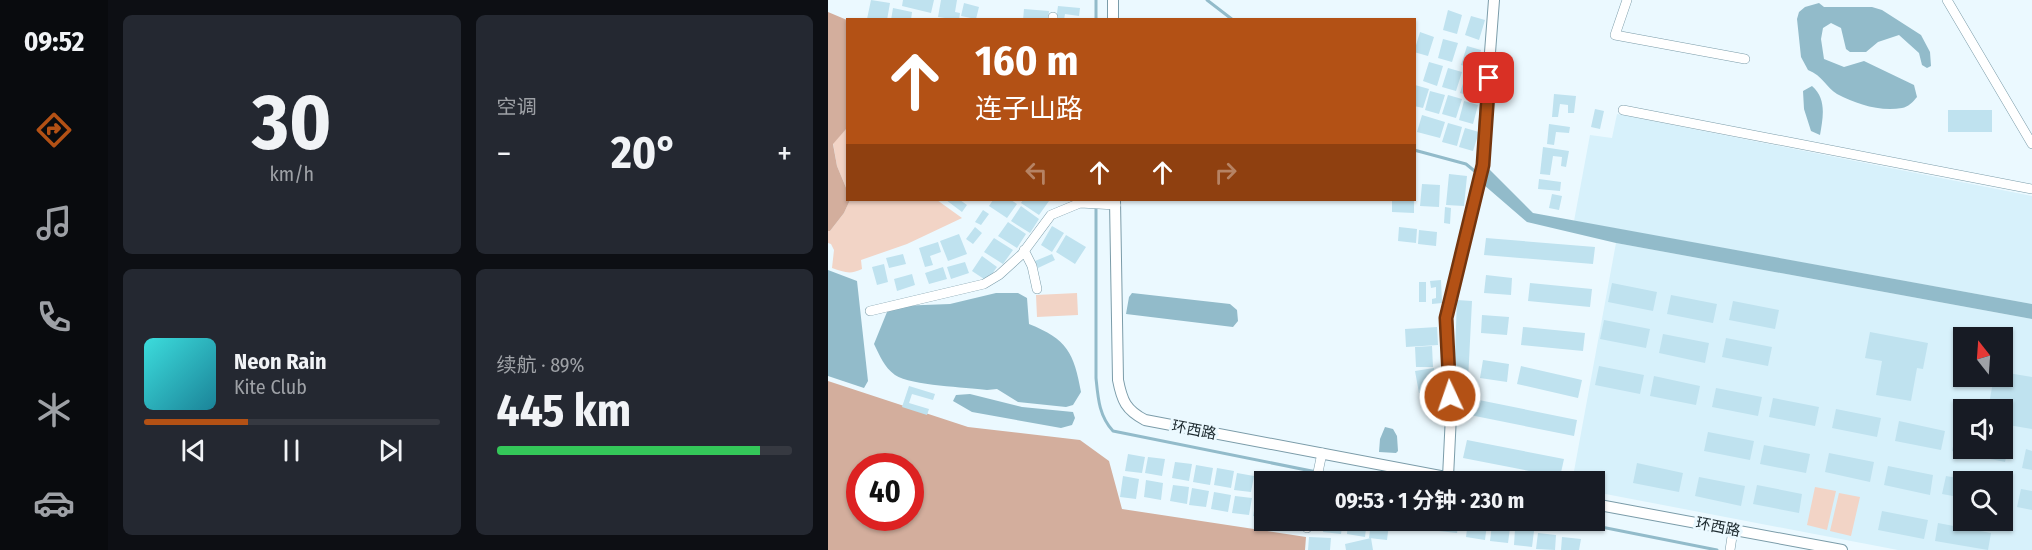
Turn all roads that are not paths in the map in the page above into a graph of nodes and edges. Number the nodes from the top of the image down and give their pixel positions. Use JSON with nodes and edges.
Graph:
{"nodes":[{"id":1,"x":1113,"y":0,"type":"edge"},
{"id":2,"x":1494,"y":0,"type":"edge"},
{"id":3,"x":1627,"y":0,"type":"edge"},
{"id":4,"x":1947,"y":0,"type":"edge"},
{"id":5,"x":1113,"y":18,"type":"edge"},
{"id":6,"x":1745,"y":59,"type":"dead end"},
{"id":7,"x":1623,"y":110,"type":"dead end"},
{"id":8,"x":2032,"y":144,"type":"edge"},
{"id":9,"x":2032,"y":189,"type":"edge"},
{"id":10,"x":1115,"y":202,"type":"edge"},
{"id":11,"x":1075,"y":203,"type":"edge"},
{"id":12,"x":1024,"y":250,"type":"junction"},
{"id":13,"x":1036,"y":289,"type":"dead end"},
{"id":14,"x":870,"y":311,"type":"dead end"},
{"id":15,"x":1322,"y":453,"type":"junction"},
{"id":16,"x":1318,"y":471,"type":"edge"},
{"id":17,"x":1416,"y":471,"type":"edge"},
{"id":18,"x":1448,"y":471,"type":"edge"},
{"id":19,"x":1605,"y":506,"type":"edge"},
{"id":20,"x":1733,"y":530,"type":"junction"},
{"id":21,"x":1730,"y":548,"type":"edge"},
{"id":22,"x":1842,"y":550,"type":"edge"}],
"edges":[{"from":1,"to":5,"type":"street"},
{"from":2,"to":18,"type":"street"},
{"from":3,"to":6,"type":"street"},
{"from":4,"to":8,"type":"street"},
{"from":7,"to":9,"type":"street"},
{"from":10,"to":11,"type":"street"},
{"from":10,"to":15,"type":"street","name":"环西路"},
{"from":11,"to":12,"type":"street"},
{"from":12,"to":13,"type":"street"},
{"from":12,"to":14,"type":"street"},
{"from":15,"to":16,"type":"street"},
{"from":15,"to":17,"type":"street","name":"环西路"},
{"from":19,"to":20,"type":"street","name":"环西路"},
{"from":20,"to":21,"type":"street"},
{"from":20,"to":22,"type":"street","name":"环西路"}]}
